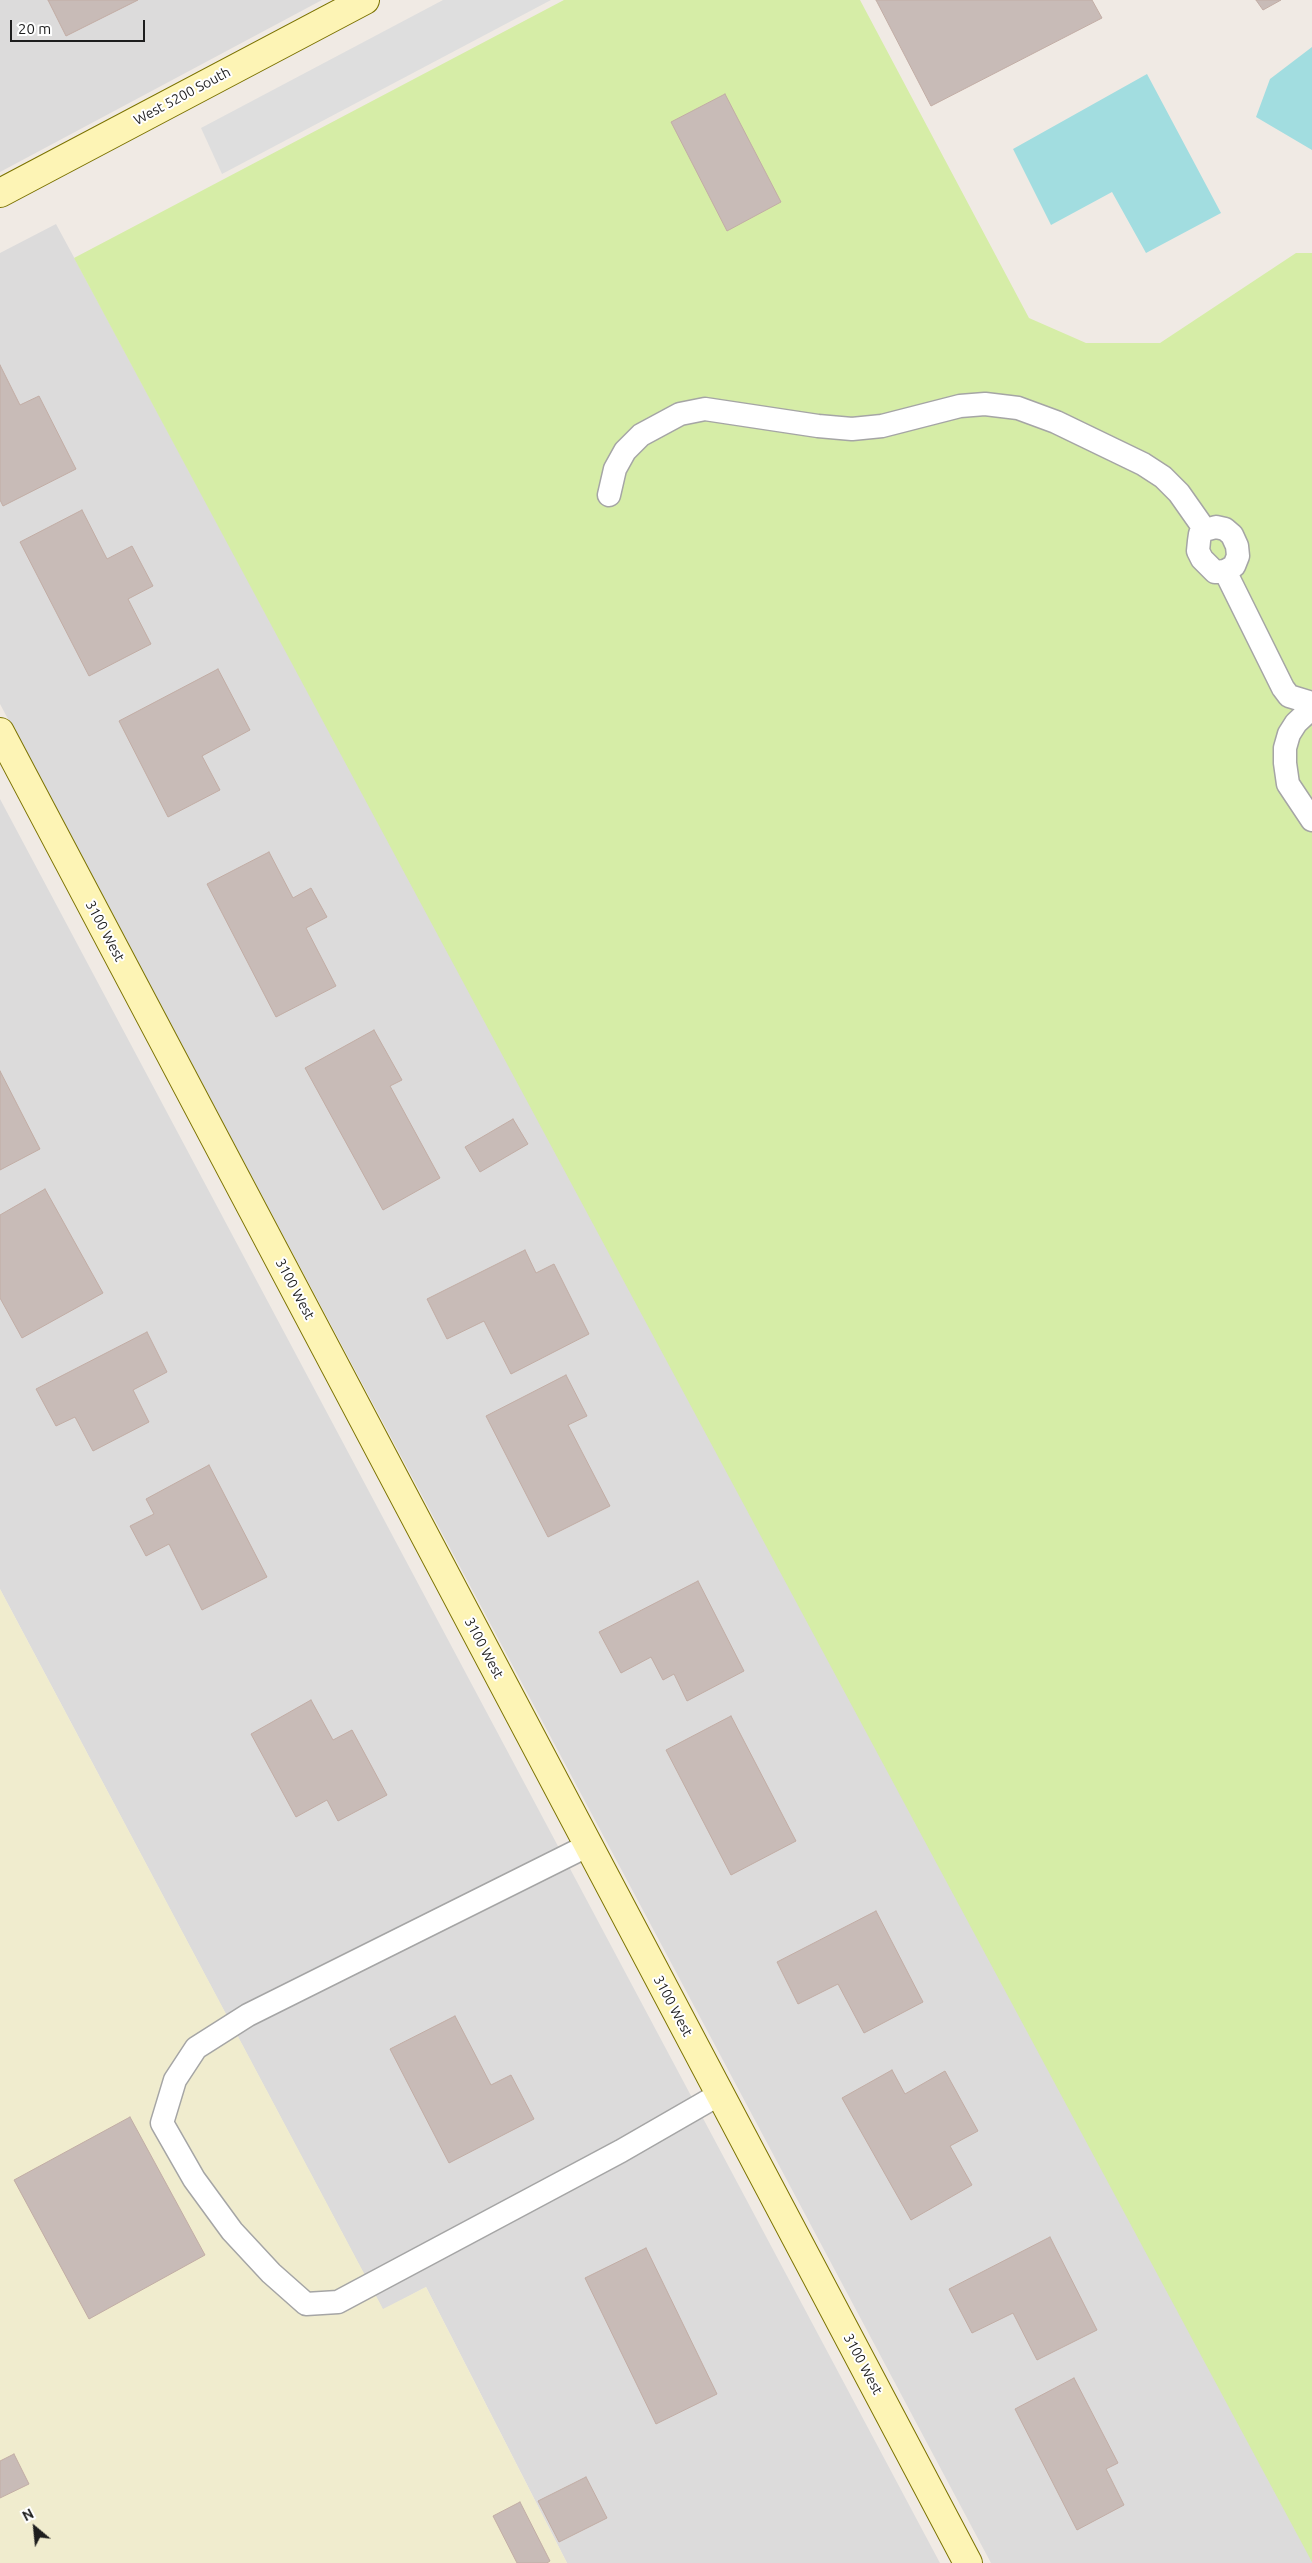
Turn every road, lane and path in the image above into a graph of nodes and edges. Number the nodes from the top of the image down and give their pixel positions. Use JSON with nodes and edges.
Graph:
{"nodes":[{"id":1,"x":365,"y":0,"type":"edge"},
{"id":2,"x":0,"y":193,"type":"edge"},
{"id":3,"x":609,"y":495,"type":"dead end"},
{"id":4,"x":1205,"y":530,"type":"junction"},
{"id":5,"x":1225,"y":571,"type":"junction"},
{"id":6,"x":1282,"y":688,"type":"junction"},
{"id":7,"x":1312,"y":703,"type":"edge"},
{"id":8,"x":1312,"y":708,"type":"edge"},
{"id":9,"x":0,"y":732,"type":"edge"},
{"id":10,"x":1289,"y":734,"type":"junction"},
{"id":11,"x":1310,"y":820,"type":"edge"},
{"id":12,"x":589,"y":1846,"type":"junction"},
{"id":13,"x":720,"y":2094,"type":"junction"},
{"id":14,"x":968,"y":2563,"type":"edge"}],
"edges":[{"from":1,"to":2,"type":"street","name":"West 5200 South"},
{"from":3,"to":4,"type":"lane"},
{"from":4,"to":5,"type":"lane"},
{"from":4,"to":5,"type":"lane"},
{"from":5,"to":6,"type":"lane"},
{"from":6,"to":7,"type":"lane"},
{"from":6,"to":10,"type":"lane"},
{"from":8,"to":10,"type":"lane"},
{"from":9,"to":12,"type":"street","name":"3100 West"},
{"from":10,"to":11,"type":"lane"},
{"from":12,"to":13,"type":"street","name":"3100 West"},
{"from":12,"to":13,"type":"lane"},
{"from":13,"to":14,"type":"street","name":"3100 West"}]}
